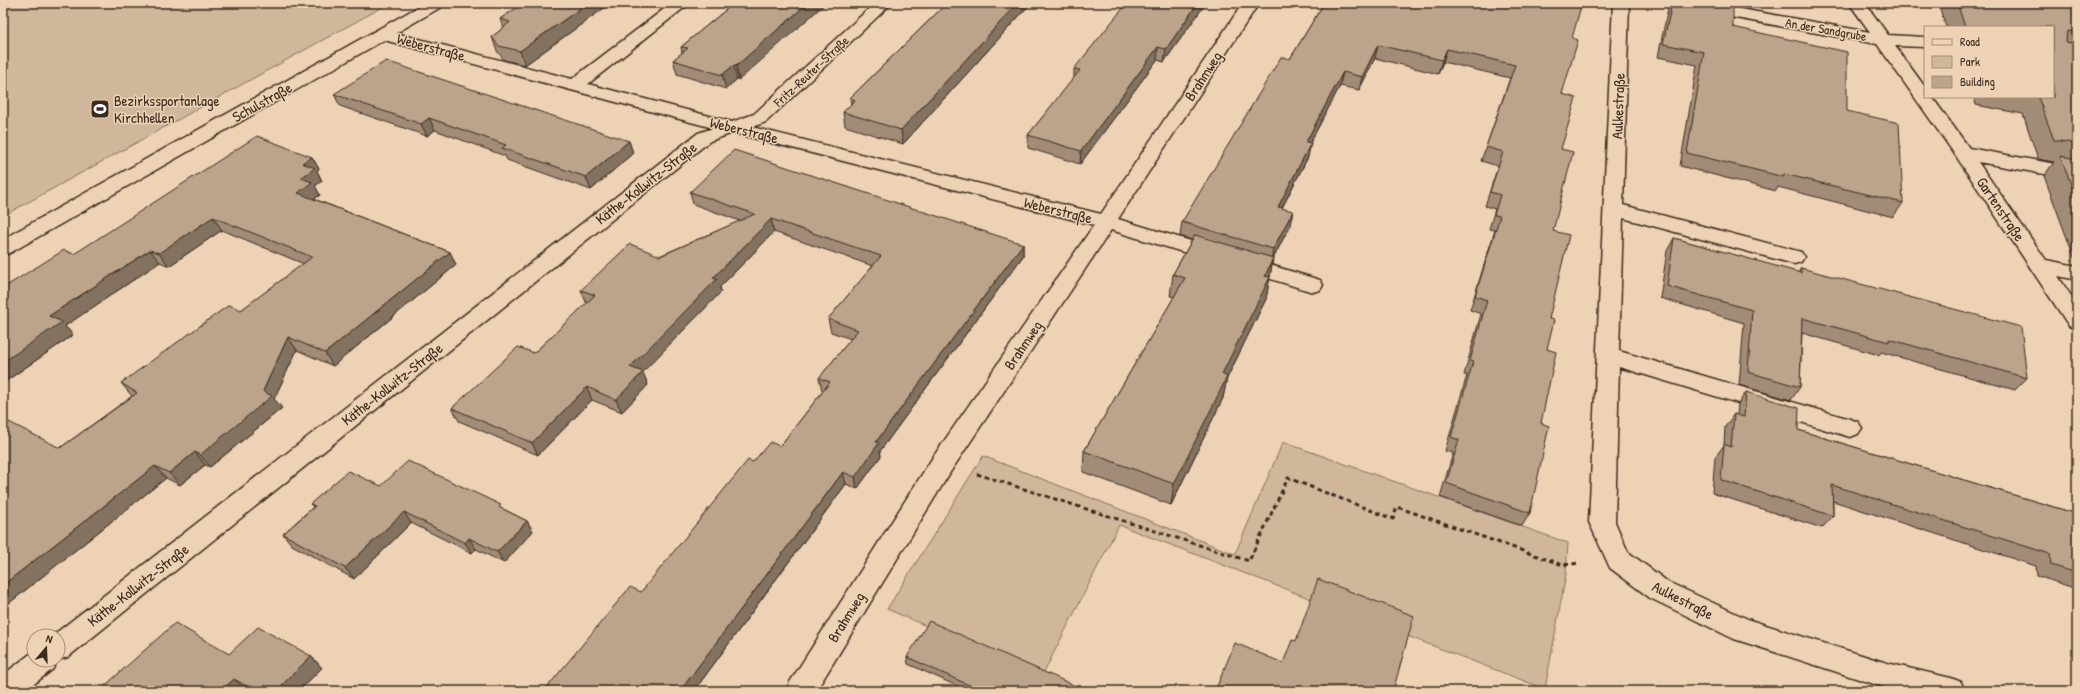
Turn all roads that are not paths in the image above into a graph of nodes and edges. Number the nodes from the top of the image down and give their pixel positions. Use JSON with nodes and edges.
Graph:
{"nodes":[{"id":1,"x":437,"y":3,"type":"edge"},
{"id":2,"x":682,"y":3,"type":"edge"},
{"id":3,"x":884,"y":3,"type":"edge"},
{"id":4,"x":1251,"y":3,"type":"edge"},
{"id":5,"x":1621,"y":3,"type":"edge"},
{"id":6,"x":1680,"y":3,"type":"edge"},
{"id":7,"x":1857,"y":3,"type":"edge"},
{"id":8,"x":382,"y":34,"type":"junction"},
{"id":9,"x":1884,"y":40,"type":"junction"},
{"id":10,"x":1924,"y":42,"type":"edge"},
{"id":11,"x":574,"y":86,"type":"junction"},
{"id":12,"x":1924,"y":97,"type":"edge"},
{"id":13,"x":1925,"y":98,"type":"edge"},
{"id":14,"x":731,"y":127,"type":"junction"},
{"id":15,"x":1963,"y":153,"type":"junction"},
{"id":16,"x":2077,"y":174,"type":"edge"},
{"id":17,"x":1614,"y":209,"type":"junction"},
{"id":18,"x":1106,"y":222,"type":"junction"},
{"id":19,"x":3,"y":248,"type":"edge"},
{"id":20,"x":1794,"y":257,"type":"dead end"},
{"id":21,"x":2039,"y":266,"type":"junction"},
{"id":22,"x":2077,"y":273,"type":"edge"},
{"id":23,"x":1313,"y":285,"type":"dead end"},
{"id":24,"x":2077,"y":321,"type":"edge"},
{"id":25,"x":1610,"y":356,"type":"junction"},
{"id":26,"x":1850,"y":428,"type":"dead end"},
{"id":27,"x":66,"y":642,"type":"edge"},
{"id":28,"x":33,"y":668,"type":"edge"},
{"id":29,"x":4,"y":691,"type":"edge"},
{"id":30,"x":800,"y":691,"type":"edge"},
{"id":31,"x":1951,"y":691,"type":"edge"}],
"edges":[{"from":1,"to":8,"type":"street","name":"Schulstraße"},
{"from":2,"to":11,"type":"street"},
{"from":3,"to":14,"type":"street","name":"Fritz-Reuter-Straße"},
{"from":4,"to":18,"type":"street","name":"Brahmweg"},
{"from":5,"to":17,"type":"street","name":"Aulkestraße"},
{"from":6,"to":9,"type":"street","name":"An der Sandgrube"},
{"from":7,"to":9,"type":"street","name":"Gartenstraße"},
{"from":8,"to":11,"type":"street","name":"Weberstraße"},
{"from":8,"to":19,"type":"street","name":"Schulstraße"},
{"from":9,"to":10,"type":"street","name":"An der Sandgrube"},
{"from":9,"to":12,"type":"street","name":"Gartenstraße"},
{"from":11,"to":14,"type":"street","name":"Weberstraße"},
{"from":13,"to":15,"type":"street","name":"Gartenstraße"},
{"from":14,"to":18,"type":"street","name":"Weberstraße"},
{"from":14,"to":27,"type":"street","name":"Käthe-Kollwitz-Straße"},
{"from":15,"to":16,"type":"street","name":"Gartenstraße"},
{"from":15,"to":21,"type":"street","name":"Gartenstraße"},
{"from":17,"to":20,"type":"street"},
{"from":17,"to":25,"type":"street","name":"Aulkestraße"},
{"from":18,"to":23,"type":"street","name":"Weberstraße"},
{"from":18,"to":30,"type":"street","name":"Brahmweg"},
{"from":21,"to":22,"type":"street"},
{"from":21,"to":24,"type":"street","name":"Gartenstraße"},
{"from":25,"to":26,"type":"street"},
{"from":25,"to":31,"type":"street","name":"Aulkestraße"},
{"from":28,"to":29,"type":"street"}]}
